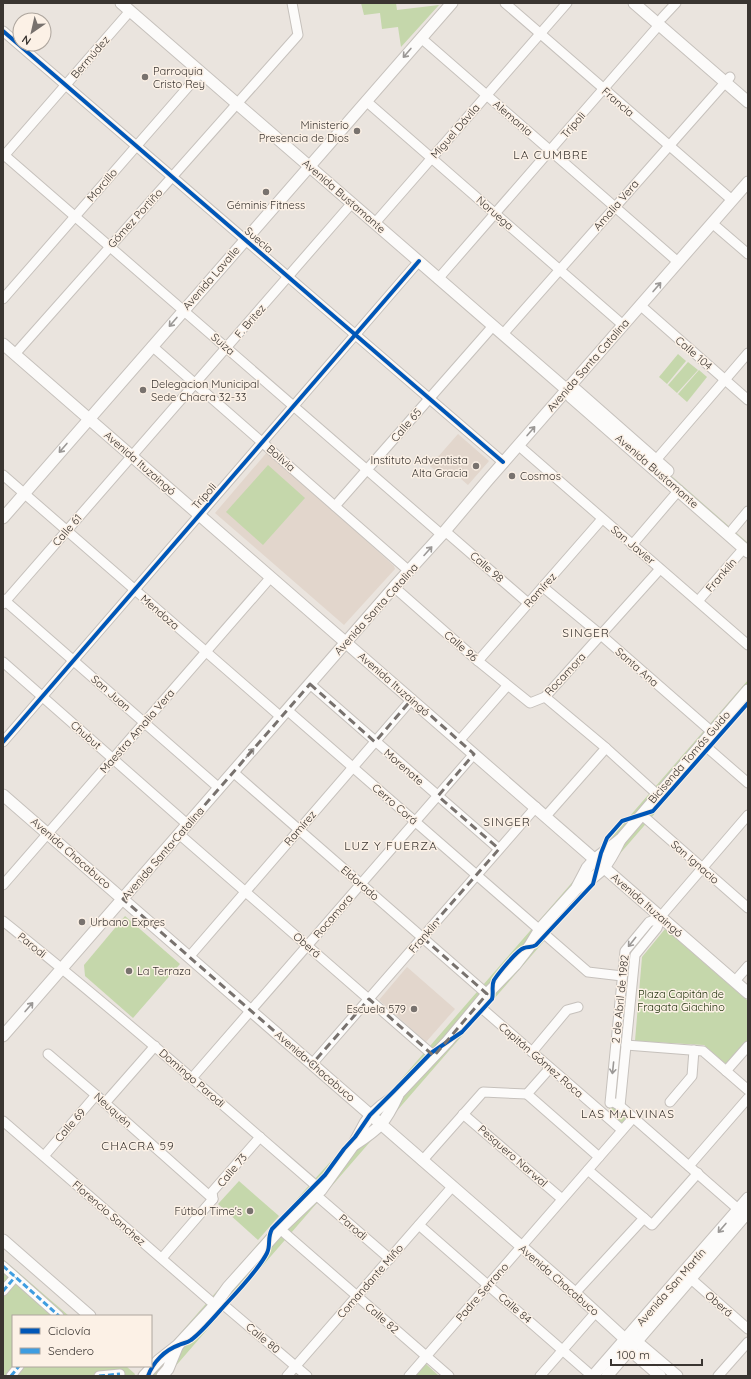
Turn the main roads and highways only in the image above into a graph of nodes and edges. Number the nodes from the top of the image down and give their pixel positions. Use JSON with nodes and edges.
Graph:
{"nodes":[{"id":1,"x":122,"y":3,"type":"edge"},
{"id":2,"x":452,"y":3,"type":"edge"},
{"id":3,"x":634,"y":3,"type":"edge"},
{"id":4,"x":645,"y":3,"type":"edge"},
{"id":5,"x":661,"y":22,"type":"junction"},
{"id":6,"x":727,"y":79,"type":"junction"},
{"id":7,"x":748,"y":92,"type":"edge"},
{"id":8,"x":748,"y":102,"type":"edge"},
{"id":9,"x":309,"y":166,"type":"junction"},
{"id":10,"x":748,"y":182,"type":"edge"},
{"id":11,"x":3,"y":344,"type":"edge"},
{"id":12,"x":566,"y":390,"type":"junction"},
{"id":13,"x":598,"y":414,"type":"junction"},
{"id":14,"x":89,"y":419,"type":"junction"},
{"id":15,"x":3,"y":518,"type":"edge"},
{"id":16,"x":747,"y":547,"type":"edge"},
{"id":17,"x":346,"y":642,"type":"junction"},
{"id":18,"x":748,"y":690,"type":"edge"},
{"id":19,"x":3,"y":795,"type":"edge"},
{"id":20,"x":620,"y":839,"type":"junction"},
{"id":21,"x":595,"y":859,"type":"junction"},
{"id":22,"x":605,"y":868,"type":"junction"},
{"id":23,"x":576,"y":889,"type":"junction"},
{"id":24,"x":123,"y":899,"type":"junction"},
{"id":25,"x":748,"y":993,"type":"edge"},
{"id":26,"x":3,"y":1036,"type":"edge"},
{"id":27,"x":398,"y":1094,"type":"junction"},
{"id":28,"x":371,"y":1115,"type":"junction"},
{"id":29,"x":381,"y":1125,"type":"junction"},
{"id":30,"x":352,"y":1147,"type":"junction"},
{"id":31,"x":748,"y":1198,"type":"edge"},
{"id":32,"x":744,"y":1215,"type":"edge"},
{"id":33,"x":3,"y":1240,"type":"edge"},
{"id":34,"x":89,"y":1315,"type":"edge"},
{"id":35,"x":626,"y":1339,"type":"junction"},
{"id":36,"x":178,"y":1345,"type":"junction"},
{"id":37,"x":633,"y":1346,"type":"junction"},
{"id":38,"x":152,"y":1367,"type":"edge"},
{"id":39,"x":148,"y":1370,"type":"edge"},
{"id":40,"x":161,"y":1376,"type":"edge"},
{"id":41,"x":593,"y":1376,"type":"edge"},
{"id":42,"x":607,"y":1376,"type":"edge"},
{"id":43,"x":660,"y":1376,"type":"edge"},
{"id":44,"x":677,"y":1376,"type":"edge"}],
"edges":[{"from":1,"to":9,"type":"main road","name":"Avenida Bustamante"},
{"from":2,"to":9,"type":"main road","name":"Avenida Lavalle","one_way":true},
{"from":3,"to":5,"type":"main road"},
{"from":4,"to":5,"type":"main road"},
{"from":5,"to":6,"type":"main road"},
{"from":6,"to":7,"type":"main road"},
{"from":6,"to":8,"type":"main road"},
{"from":9,"to":12,"type":"main road","name":"Avenida Bustamante"},
{"from":9,"to":14,"type":"main road","name":"Avenida Lavalle","one_way":true},
{"from":12,"to":10,"type":"main road","name":"Avenida Santa Catalina","one_way":true},
{"from":11,"to":14,"type":"main road","name":"Avenida Ituzaingó"},
{"from":12,"to":13,"type":"main road","name":"Avenida Bustamante"},
{"from":17,"to":12,"type":"main road","name":"Avenida Santa Catalina","one_way":true},
{"from":13,"to":16,"type":"main road","name":"Avenida Bustamante"},
{"from":13,"to":16,"type":"main road","name":"Avenida Bustamante"},
{"from":14,"to":15,"type":"main road","name":"Avenida Lavalle","one_way":true},
{"from":14,"to":17,"type":"main road","name":"Avenida Ituzaingó"},
{"from":17,"to":21,"type":"main road","name":"Avenida Ituzaingó"},
{"from":24,"to":17,"type":"main road","name":"Avenida Santa Catalina","one_way":true},
{"from":18,"to":20,"type":"main road"},
{"from":19,"to":24,"type":"main road","name":"Avenida Chacabuco"},
{"from":20,"to":21,"type":"main road"},
{"from":20,"to":22,"type":"main road"},
{"from":21,"to":22,"type":"main road","name":"Avenida Ituzaingó"},
{"from":21,"to":23,"type":"main road"},
{"from":22,"to":23,"type":"main road"},
{"from":22,"to":25,"type":"main road","name":"Avenida Ituzaingó"},
{"from":23,"to":27,"type":"main road"},
{"from":26,"to":24,"type":"main road","name":"Avenida Santa Catalina","one_way":true},
{"from":24,"to":28,"type":"main road","name":"Avenida Chacabuco"},
{"from":27,"to":28,"type":"main road"},
{"from":27,"to":29,"type":"main road"},
{"from":28,"to":29,"type":"main road","name":"Avenida Chacabuco"},
{"from":28,"to":30,"type":"main road"},
{"from":29,"to":30,"type":"main road"},
{"from":29,"to":35,"type":"main road","name":"Avenida Chacabuco"},
{"from":30,"to":36,"type":"main road"},
{"from":31,"to":32,"type":"main road","name":"Avenida San Martín"},
{"from":32,"to":35,"type":"main road","name":"Avenida San Martín","one_way":true},
{"from":32,"to":37,"type":"main road","name":"Avenida San Martín"},
{"from":33,"to":34,"type":"main road"},
{"from":35,"to":37,"type":"main road","name":"Avenida Chacabuco"},
{"from":35,"to":41,"type":"main road","name":"Avenida San Martín"},
{"from":36,"to":38,"type":"main road"},
{"from":36,"to":40,"type":"main road"},
{"from":37,"to":42,"type":"main road","name":"Avenida San Martín"},
{"from":37,"to":43,"type":"main road","name":"Avenida Chacabuco"},
{"from":37,"to":44,"type":"main road","name":"Avenida Chacabuco"},
{"from":39,"to":40,"type":"main road"}]}
